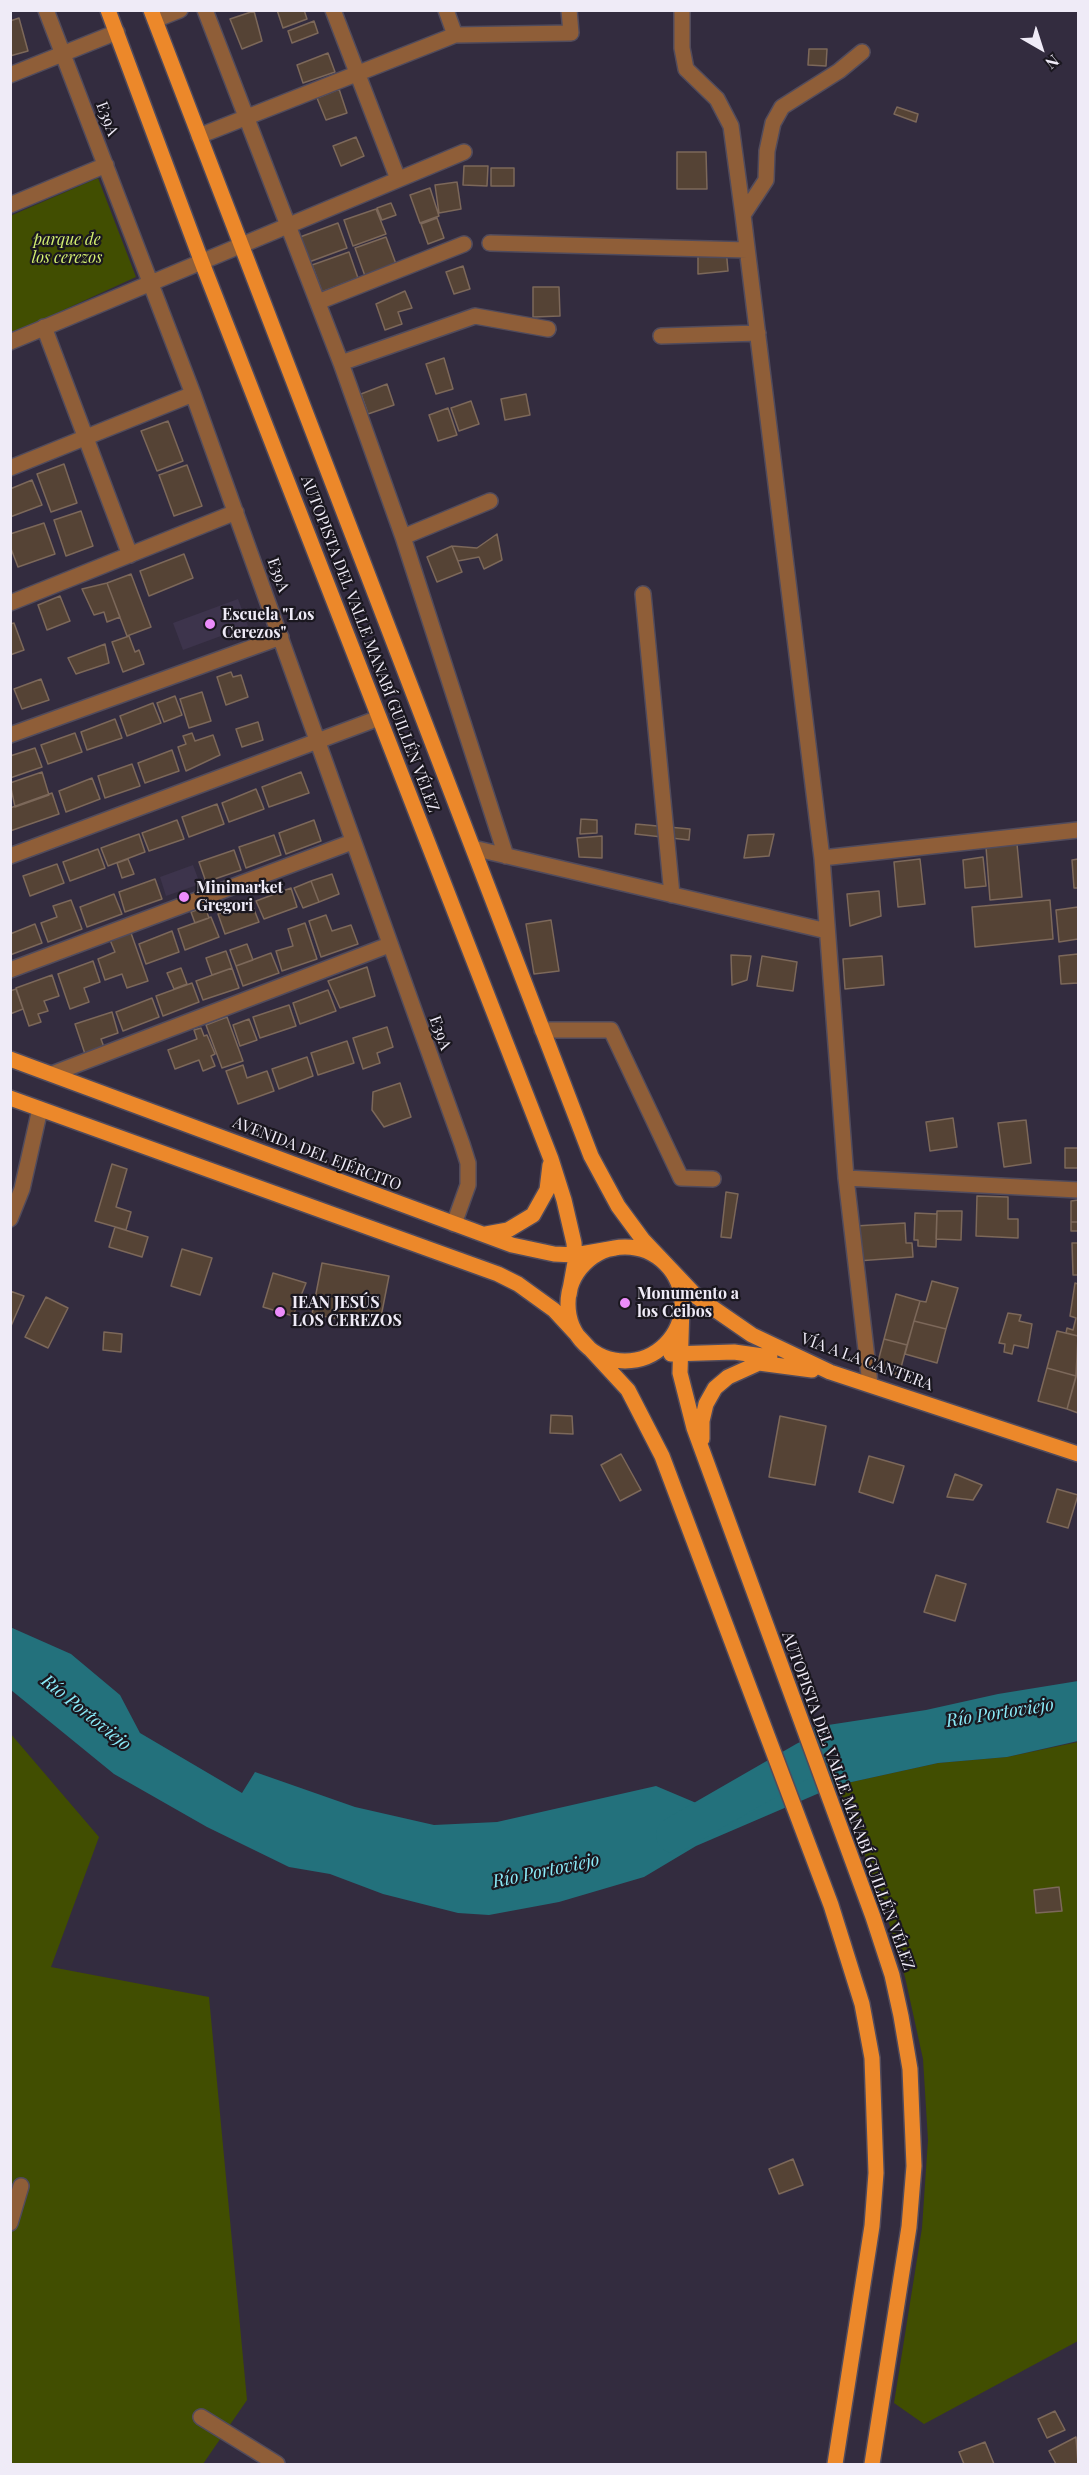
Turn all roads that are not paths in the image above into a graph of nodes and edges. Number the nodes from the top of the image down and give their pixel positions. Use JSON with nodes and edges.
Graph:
{"nodes":[{"id":1,"x":46,"y":10,"type":"edge"},
{"id":2,"x":108,"y":10,"type":"edge"},
{"id":3,"x":180,"y":10,"type":"edge"},
{"id":4,"x":205,"y":10,"type":"edge"},
{"id":5,"x":333,"y":10,"type":"edge"},
{"id":6,"x":446,"y":10,"type":"edge"},
{"id":7,"x":569,"y":10,"type":"edge"},
{"id":8,"x":153,"y":15,"type":"edge"},
{"id":9,"x":682,"y":18,"type":"edge"},
{"id":10,"x":117,"y":32,"type":"junction"},
{"id":11,"x":454,"y":34,"type":"junction"},
{"id":12,"x":862,"y":52,"type":"dead end"},
{"id":13,"x":63,"y":54,"type":"junction"},
{"id":14,"x":357,"y":74,"type":"junction"},
{"id":15,"x":10,"y":75,"type":"edge"},
{"id":16,"x":247,"y":117,"type":"junction"},
{"id":17,"x":199,"y":136,"type":"junction"},
{"id":18,"x":464,"y":152,"type":"dead end"},
{"id":19,"x":106,"y":165,"type":"junction"},
{"id":20,"x":398,"y":179,"type":"junction"},
{"id":21,"x":10,"y":205,"type":"edge"},
{"id":22,"x":743,"y":215,"type":"junction"},
{"id":23,"x":288,"y":225,"type":"junction"},
{"id":24,"x":490,"y":243,"type":"dead end"},
{"id":25,"x":240,"y":244,"type":"junction"},
{"id":26,"x":464,"y":244,"type":"dead end"},
{"id":27,"x":747,"y":250,"type":"junction"},
{"id":28,"x":201,"y":260,"type":"junction"},
{"id":29,"x":151,"y":281,"type":"junction"},
{"id":30,"x":318,"y":302,"type":"junction"},
{"id":31,"x":44,"y":327,"type":"junction"},
{"id":32,"x":548,"y":329,"type":"dead end"},
{"id":33,"x":758,"y":333,"type":"junction"},
{"id":34,"x":661,"y":336,"type":"dead end"},
{"id":35,"x":10,"y":342,"type":"edge"},
{"id":36,"x":340,"y":363,"type":"junction"},
{"id":37,"x":193,"y":394,"type":"junction"},
{"id":38,"x":85,"y":438,"type":"junction"},
{"id":39,"x":10,"y":468,"type":"edge"},
{"id":40,"x":490,"y":501,"type":"dead end"},
{"id":41,"x":236,"y":512,"type":"junction"},
{"id":42,"x":403,"y":537,"type":"junction"},
{"id":43,"x":130,"y":555,"type":"junction"},
{"id":44,"x":643,"y":594,"type":"dead end"},
{"id":45,"x":10,"y":603,"type":"edge"},
{"id":46,"x":281,"y":637,"type":"junction"},
{"id":47,"x":379,"y":718,"type":"junction"},
{"id":48,"x":10,"y":735,"type":"edge"},
{"id":49,"x":317,"y":742,"type":"junction"},
{"id":50,"x":1078,"y":830,"type":"edge"},
{"id":51,"x":352,"y":842,"type":"junction"},
{"id":52,"x":473,"y":848,"type":"junction"},
{"id":53,"x":10,"y":856,"type":"edge"},
{"id":54,"x":506,"y":856,"type":"junction"},
{"id":55,"x":822,"y":858,"type":"junction"},
{"id":56,"x":672,"y":895,"type":"junction"},
{"id":57,"x":827,"y":931,"type":"junction"},
{"id":58,"x":388,"y":945,"type":"junction"},
{"id":59,"x":10,"y":970,"type":"edge"},
{"id":60,"x":542,"y":1030,"type":"junction"},
{"id":61,"x":10,"y":1059,"type":"edge"},
{"id":62,"x":52,"y":1074,"type":"junction"},
{"id":63,"x":10,"y":1098,"type":"edge"},
{"id":64,"x":40,"y":1109,"type":"junction"},
{"id":65,"x":551,"y":1159,"type":"junction"},
{"id":66,"x":846,"y":1178,"type":"junction"},
{"id":67,"x":713,"y":1179,"type":"dead end"},
{"id":68,"x":1078,"y":1190,"type":"edge"},
{"id":69,"x":10,"y":1219,"type":"edge"},
{"id":70,"x":454,"y":1224,"type":"junction"},
{"id":71,"x":480,"y":1234,"type":"junction"},
{"id":72,"x":615,"y":1248,"type":"junction"},
{"id":73,"x":575,"y":1255,"type":"junction"},
{"id":74,"x":666,"y":1264,"type":"junction"},
{"id":75,"x":569,"y":1295,"type":"junction"},
{"id":76,"x":682,"y":1305,"type":"junction"},
{"id":77,"x":582,"y":1341,"type":"junction"},
{"id":78,"x":680,"y":1353,"type":"junction"},
{"id":79,"x":639,"y":1359,"type":"junction"},
{"id":80,"x":830,"y":1372,"type":"junction"},
{"id":81,"x":870,"y":1384,"type":"junction"},
{"id":82,"x":1078,"y":1454,"type":"edge"},
{"id":83,"x":705,"y":1462,"type":"junction"},
{"id":84,"x":21,"y":2186,"type":"dead end"},
{"id":85,"x":10,"y":2223,"type":"edge"},
{"id":86,"x":201,"y":2417,"type":"dead end"},
{"id":87,"x":278,"y":2464,"type":"edge"},
{"id":88,"x":835,"y":2464,"type":"edge"},
{"id":89,"x":872,"y":2464,"type":"edge"}],
"edges":[{"from":1,"to":13,"type":"street","name":"E39A"},
{"from":2,"to":10,"type":"main road","name":"AUTOPISTA DEL VALLE MANABÍ GUILLÉN VÉLEZ"},
{"from":3,"to":8,"type":"street"},
{"from":4,"to":16,"type":"street"},
{"from":5,"to":14,"type":"street"},
{"from":6,"to":11,"type":"street"},
{"from":7,"to":11,"type":"street"},
{"from":8,"to":17,"type":"main road","name":"AUTOPISTA DEL VALLE MANABÍ GUILLÉN VÉLEZ"},
{"from":9,"to":22,"type":"street"},
{"from":10,"to":13,"type":"street"},
{"from":10,"to":28,"type":"main road","name":"AUTOPISTA DEL VALLE MANABÍ GUILLÉN VÉLEZ"},
{"from":11,"to":14,"type":"street"},
{"from":12,"to":22,"type":"street"},
{"from":13,"to":15,"type":"street"},
{"from":13,"to":19,"type":"street","name":"E39A"},
{"from":14,"to":16,"type":"street"},
{"from":14,"to":20,"type":"street"},
{"from":16,"to":17,"type":"street"},
{"from":16,"to":23,"type":"street"},
{"from":17,"to":25,"type":"main road","name":"AUTOPISTA DEL VALLE MANABÍ GUILLÉN VÉLEZ"},
{"from":18,"to":20,"type":"street"},
{"from":19,"to":21,"type":"street"},
{"from":19,"to":29,"type":"street","name":"E39A"},
{"from":20,"to":23,"type":"street"},
{"from":22,"to":27,"type":"street"},
{"from":23,"to":25,"type":"street"},
{"from":23,"to":30,"type":"street"},
{"from":24,"to":27,"type":"street"},
{"from":25,"to":28,"type":"street"},
{"from":25,"to":52,"type":"main road","name":"AUTOPISTA DEL VALLE MANABÍ GUILLÉN VÉLEZ"},
{"from":26,"to":30,"type":"street"},
{"from":27,"to":33,"type":"street"},
{"from":28,"to":29,"type":"street"},
{"from":28,"to":47,"type":"main road","name":"AUTOPISTA DEL VALLE MANABÍ GUILLÉN VÉLEZ"},
{"from":29,"to":31,"type":"street"},
{"from":29,"to":37,"type":"street","name":"E39A"},
{"from":30,"to":36,"type":"street"},
{"from":31,"to":35,"type":"street"},
{"from":31,"to":38,"type":"street"},
{"from":32,"to":36,"type":"street"},
{"from":33,"to":34,"type":"street"},
{"from":33,"to":55,"type":"street"},
{"from":36,"to":42,"type":"street"},
{"from":37,"to":38,"type":"street"},
{"from":37,"to":41,"type":"street","name":"E39A"},
{"from":38,"to":39,"type":"street"},
{"from":38,"to":43,"type":"street"},
{"from":40,"to":42,"type":"street"},
{"from":41,"to":43,"type":"street"},
{"from":41,"to":46,"type":"street","name":"E39A"},
{"from":42,"to":54,"type":"street"},
{"from":43,"to":45,"type":"street"},
{"from":44,"to":56,"type":"street"},
{"from":46,"to":48,"type":"street"},
{"from":46,"to":49,"type":"street","name":"E39A"},
{"from":47,"to":49,"type":"street"},
{"from":47,"to":65,"type":"main road","name":"AUTOPISTA DEL VALLE MANABÍ GUILLÉN VÉLEZ"},
{"from":49,"to":51,"type":"street","name":"E39A"},
{"from":49,"to":53,"type":"street"},
{"from":50,"to":55,"type":"street"},
{"from":51,"to":58,"type":"street","name":"E39A"},
{"from":51,"to":59,"type":"street"},
{"from":52,"to":54,"type":"street"},
{"from":52,"to":60,"type":"main road","name":"AUTOPISTA DEL VALLE MANABÍ GUILLÉN VÉLEZ"},
{"from":54,"to":56,"type":"street"},
{"from":55,"to":57,"type":"street"},
{"from":56,"to":57,"type":"street"},
{"from":57,"to":66,"type":"street"},
{"from":58,"to":62,"type":"street"},
{"from":58,"to":70,"type":"street","name":"E39A"},
{"from":60,"to":67,"type":"street"},
{"from":60,"to":74,"type":"main road","name":"AUTOPISTA DEL VALLE MANABÍ GUILLÉN VÉLEZ"},
{"from":61,"to":62,"type":"main road","name":"AVENIDA DEL EJÉRCITO"},
{"from":62,"to":70,"type":"main road","name":"AVENIDA DEL EJÉRCITO"},
{"from":63,"to":64,"type":"main road"},
{"from":64,"to":69,"type":"street"},
{"from":64,"to":77,"type":"main road"},
{"from":65,"to":71,"type":"main road"},
{"from":65,"to":73,"type":"main road","name":"AUTOPISTA DEL VALLE MANABÍ GUILLÉN VÉLEZ"},
{"from":66,"to":68,"type":"street"},
{"from":66,"to":81,"type":"street"},
{"from":70,"to":71,"type":"main road","name":"AVENIDA DEL EJÉRCITO"},
{"from":71,"to":73,"type":"main road","name":"AVENIDA DEL EJÉRCITO"},
{"from":72,"to":73,"type":"main road","name":"AVENIDA DEL EJÉRCITO"},
{"from":72,"to":74,"type":"main road"},
{"from":72,"to":75,"type":"main road"},
{"from":73,"to":75,"type":"main road","name":"AUTOPISTA DEL VALLE MANABÍ GUILLÉN VÉLEZ"},
{"from":74,"to":76,"type":"main road"},
{"from":74,"to":80,"type":"main road","name":"VÍA A LA CANTERA"},
{"from":75,"to":77,"type":"main road"},
{"from":76,"to":78,"type":"main road","name":"AUTOPISTA DEL VALLE MANABÍ GUILLÉN VÉLEZ"},
{"from":76,"to":79,"type":"main road"},
{"from":77,"to":79,"type":"main road"},
{"from":77,"to":88,"type":"main road"},
{"from":78,"to":79,"type":"main road"},
{"from":78,"to":80,"type":"main road"},
{"from":78,"to":83,"type":"main road","name":"AUTOPISTA DEL VALLE MANABÍ GUILLÉN VÉLEZ"},
{"from":80,"to":81,"type":"main road","name":"VÍA A LA CANTERA"},
{"from":80,"to":83,"type":"main road"},
{"from":81,"to":82,"type":"main road","name":"VÍA A LA CANTERA"},
{"from":83,"to":89,"type":"main road","name":"AUTOPISTA DEL VALLE MANABÍ GUILLÉN VÉLEZ"},
{"from":84,"to":85,"type":"street"},
{"from":86,"to":87,"type":"street"}]}
